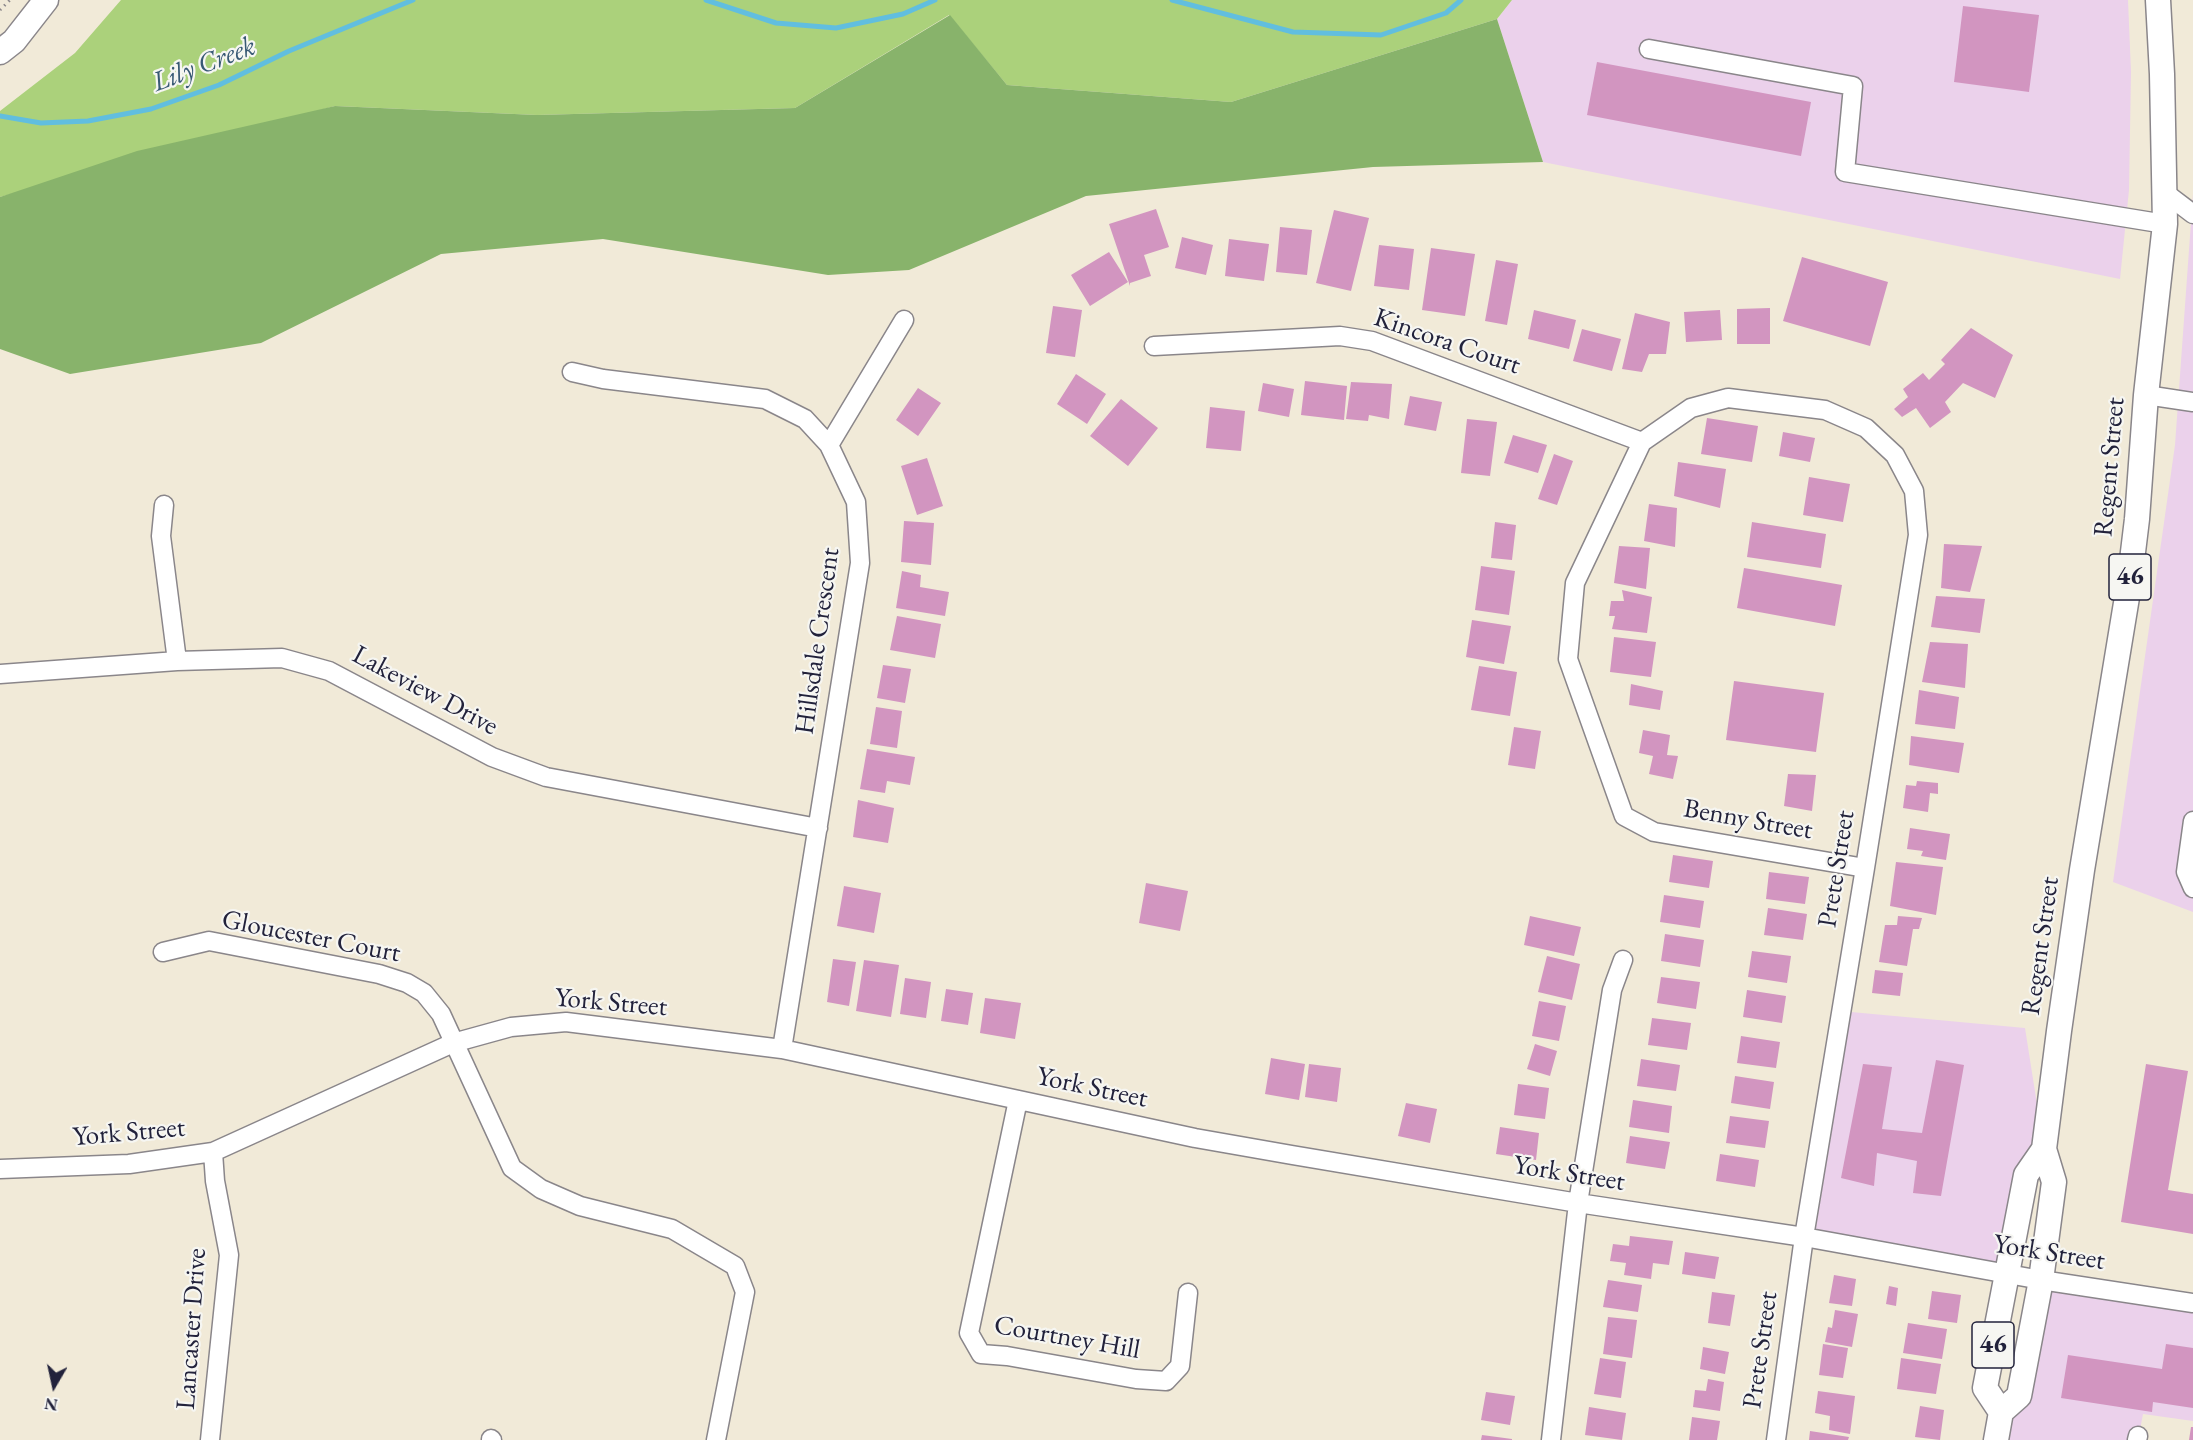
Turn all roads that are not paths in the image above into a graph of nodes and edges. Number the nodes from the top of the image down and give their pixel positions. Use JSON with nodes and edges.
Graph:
{"nodes":[{"id":1,"x":46,"y":0,"type":"edge"},
{"id":2,"x":2158,"y":0,"type":"edge"},
{"id":3,"x":1649,"y":49,"type":"dead end"},
{"id":4,"x":0,"y":52,"type":"edge"},
{"id":5,"x":2164,"y":192,"type":"junction"},
{"id":6,"x":2193,"y":214,"type":"edge"},
{"id":7,"x":2165,"y":224,"type":"junction"},
{"id":8,"x":904,"y":320,"type":"dead end"},
{"id":9,"x":1154,"y":346,"type":"dead end"},
{"id":10,"x":572,"y":372,"type":"dead end"},
{"id":11,"x":2146,"y":395,"type":"junction"},
{"id":12,"x":2193,"y":402,"type":"edge"},
{"id":13,"x":1642,"y":442,"type":"junction"},
{"id":14,"x":829,"y":445,"type":"junction"},
{"id":15,"x":164,"y":505,"type":"dead end"},
{"id":16,"x":177,"y":661,"type":"junction"},
{"id":17,"x":0,"y":674,"type":"edge"},
{"id":18,"x":2193,"y":821,"type":"edge"},
{"id":19,"x":818,"y":828,"type":"junction"},
{"id":20,"x":1865,"y":868,"type":"junction"},
{"id":21,"x":2193,"y":888,"type":"edge"},
{"id":22,"x":163,"y":952,"type":"dead end"},
{"id":23,"x":1623,"y":960,"type":"dead end"},
{"id":24,"x":453,"y":1043,"type":"junction"},
{"id":25,"x":782,"y":1049,"type":"junction"},
{"id":26,"x":1018,"y":1100,"type":"junction"},
{"id":27,"x":2044,"y":1149,"type":"junction"},
{"id":28,"x":213,"y":1152,"type":"junction"},
{"id":29,"x":0,"y":1169,"type":"edge"},
{"id":30,"x":1578,"y":1203,"type":"junction"},
{"id":31,"x":1804,"y":1237,"type":"junction"},
{"id":32,"x":2007,"y":1273,"type":"junction"},
{"id":33,"x":2041,"y":1280,"type":"junction"},
{"id":34,"x":1188,"y":1293,"type":"dead end"},
{"id":35,"x":2193,"y":1303,"type":"edge"},
{"id":36,"x":2001,"y":1412,"type":"junction"},
{"id":37,"x":210,"y":1440,"type":"edge"},
{"id":38,"x":716,"y":1440,"type":"edge"},
{"id":39,"x":1551,"y":1440,"type":"edge"},
{"id":40,"x":1776,"y":1440,"type":"edge"},
{"id":41,"x":1996,"y":1440,"type":"edge"}],
"edges":[{"from":1,"to":4,"type":"main road"},
{"from":2,"to":5,"type":"main road","name":"Regent Street","number":"46"},
{"from":3,"to":7,"type":"street"},
{"from":5,"to":6,"type":"street"},
{"from":5,"to":7,"type":"main road","name":"Regent Street","number":"46"},
{"from":7,"to":11,"type":"main road","name":"Regent Street","number":"46"},
{"from":8,"to":14,"type":"street"},
{"from":9,"to":13,"type":"street","name":"Kincora Court"},
{"from":10,"to":14,"type":"street","name":"Hillsdale Crescent"},
{"from":11,"to":12,"type":"street"},
{"from":11,"to":27,"type":"main road","name":"Regent Street","number":"46"},
{"from":13,"to":20,"type":"street","name":"Benny Street"},
{"from":13,"to":20,"type":"street","name":"Prete Street"},
{"from":14,"to":19,"type":"street","name":"Hillsdale Crescent"},
{"from":15,"to":16,"type":"street"},
{"from":16,"to":17,"type":"street","name":"Lakeview Drive"},
{"from":16,"to":19,"type":"street","name":"Lakeview Drive"},
{"from":18,"to":21,"type":"street"},
{"from":19,"to":25,"type":"street","name":"Hillsdale Crescent"},
{"from":20,"to":31,"type":"street","name":"Prete Street"},
{"from":22,"to":24,"type":"street","name":"Gloucester Court"},
{"from":23,"to":30,"type":"street"},
{"from":24,"to":25,"type":"street","name":"York Street"},
{"from":24,"to":28,"type":"street","name":"York Street"},
{"from":24,"to":38,"type":"street","name":"Gloucester Court"},
{"from":25,"to":26,"type":"street","name":"York Street"},
{"from":26,"to":30,"type":"street","name":"York Street"},
{"from":26,"to":34,"type":"street","name":"Courtney Hill"},
{"from":27,"to":32,"type":"main road","name":"Regent Street","number":"46"},
{"from":27,"to":33,"type":"main road","name":"Regent Street","number":"46"},
{"from":28,"to":29,"type":"street","name":"York Street"},
{"from":28,"to":37,"type":"street","name":"Lancaster Drive"},
{"from":30,"to":31,"type":"street","name":"York Street"},
{"from":30,"to":39,"type":"street"},
{"from":31,"to":32,"type":"street","name":"York Street"},
{"from":31,"to":40,"type":"street","name":"Prete Street"},
{"from":32,"to":33,"type":"street","name":"York Street"},
{"from":32,"to":36,"type":"main road","name":"Regent Street","number":"46"},
{"from":33,"to":35,"type":"street","name":"York Street"},
{"from":33,"to":36,"type":"main road","name":"Regent Street","number":"46"},
{"from":36,"to":41,"type":"main road"}]}
